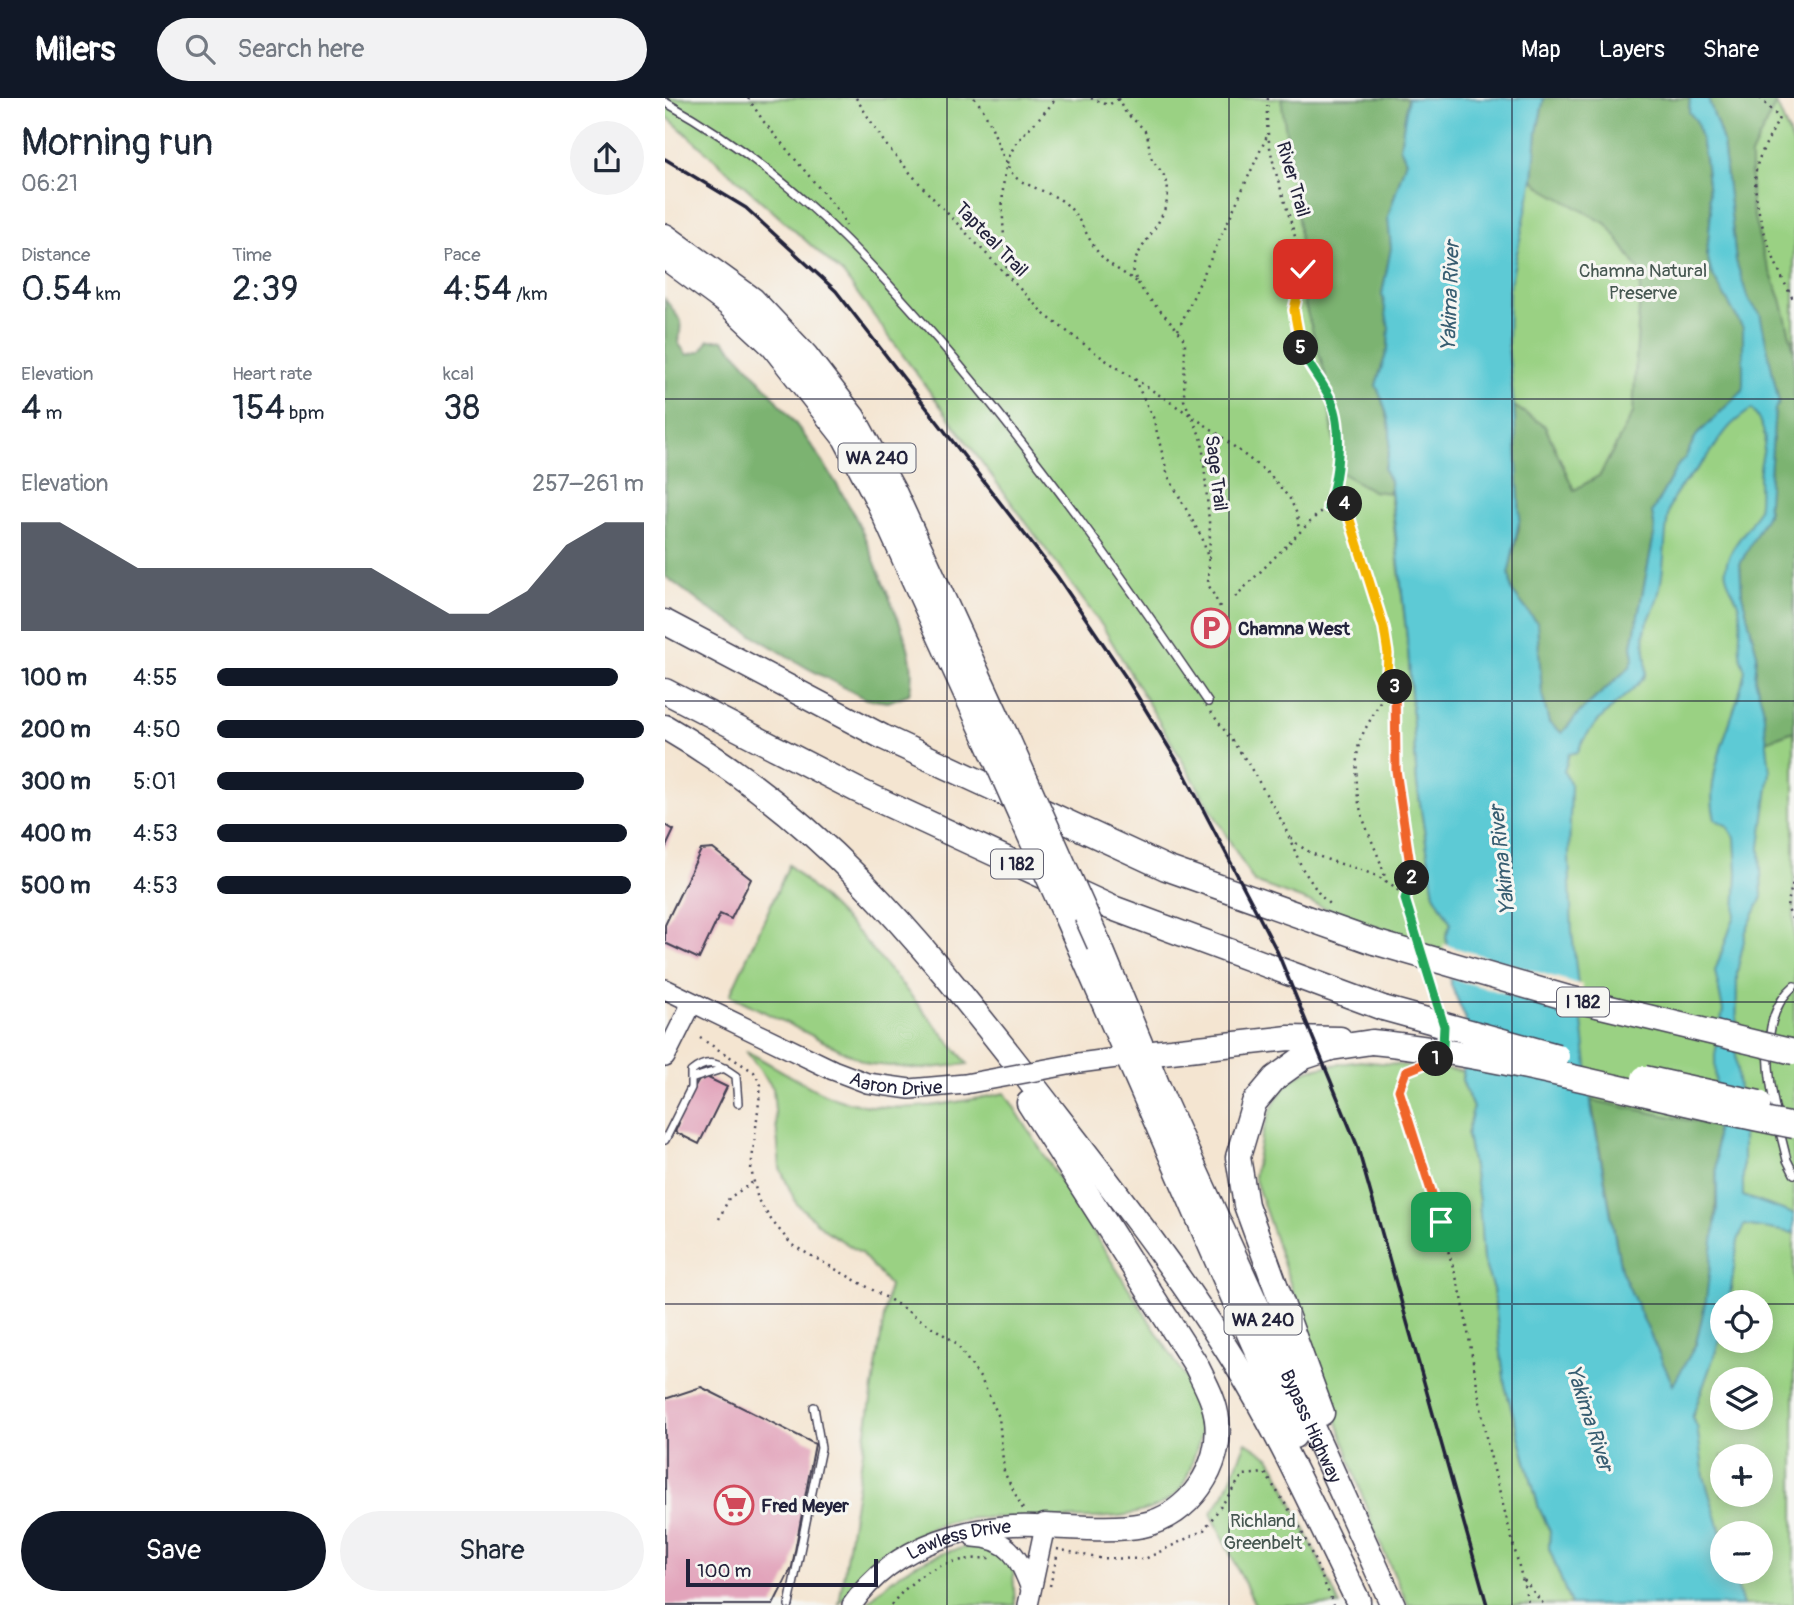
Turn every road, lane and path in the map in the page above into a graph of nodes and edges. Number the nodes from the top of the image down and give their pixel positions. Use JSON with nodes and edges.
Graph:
{"nodes":[{"id":1,"x":748,"y":98,"type":"edge"},
{"id":2,"x":856,"y":98,"type":"edge"},
{"id":3,"x":974,"y":98,"type":"edge"},
{"id":4,"x":1056,"y":98,"type":"edge"},
{"id":5,"x":1091,"y":98,"type":"edge"},
{"id":6,"x":1119,"y":98,"type":"edge"},
{"id":7,"x":1268,"y":98,"type":"edge"},
{"id":8,"x":1760,"y":98,"type":"edge"},
{"id":9,"x":665,"y":102,"type":"edge"},
{"id":10,"x":1267,"y":135,"type":"junction"},
{"id":11,"x":1008,"y":164,"type":"junction"},
{"id":12,"x":665,"y":236,"type":"edge"},
{"id":13,"x":855,"y":246,"type":"junction"},
{"id":14,"x":665,"y":257,"type":"edge"},
{"id":15,"x":1007,"y":275,"type":"junction"},
{"id":16,"x":1137,"y":282,"type":"junction"},
{"id":17,"x":1794,"y":302,"type":"edge"},
{"id":18,"x":1178,"y":330,"type":"junction"},
{"id":19,"x":1132,"y":376,"type":"junction"},
{"id":20,"x":1188,"y":413,"type":"junction"},
{"id":21,"x":1354,"y":498,"type":"dead end"},
{"id":22,"x":1343,"y":499,"type":"junction"},
{"id":23,"x":1328,"y":507,"type":"junction"},
{"id":24,"x":1299,"y":531,"type":"junction"},
{"id":25,"x":1209,"y":562,"type":"junction"},
{"id":26,"x":1235,"y":597,"type":"dead end"},
{"id":27,"x":1220,"y":607,"type":"dead end"},
{"id":28,"x":665,"y":611,"type":"edge"},
{"id":29,"x":665,"y":622,"type":"edge"},
{"id":30,"x":735,"y":658,"type":"junction"},
{"id":31,"x":1387,"y":676,"type":"junction"},
{"id":32,"x":665,"y":691,"type":"edge"},
{"id":33,"x":1207,"y":702,"type":"joint"},
{"id":34,"x":665,"y":727,"type":"edge"},
{"id":35,"x":997,"y":740,"type":"junction"},
{"id":36,"x":1291,"y":838,"type":"junction"},
{"id":37,"x":1794,"y":877,"type":"edge"},
{"id":38,"x":1386,"y":882,"type":"junction"},
{"id":39,"x":1405,"y":899,"type":"junction"},
{"id":40,"x":1333,"y":907,"type":"dead end"},
{"id":41,"x":1794,"y":923,"type":"edge"},
{"id":42,"x":1419,"y":941,"type":"dead end"},
{"id":43,"x":1429,"y":976,"type":"dead end"},
{"id":44,"x":1794,"y":986,"type":"edge"},
{"id":45,"x":665,"y":989,"type":"edge"},
{"id":46,"x":962,"y":995,"type":"junction"},
{"id":47,"x":692,"y":1003,"type":"junction"},
{"id":48,"x":1440,"y":1011,"type":"dead end"},
{"id":49,"x":1372,"y":1042,"type":"junction"},
{"id":50,"x":1794,"y":1052,"type":"edge"},
{"id":51,"x":1134,"y":1055,"type":"junction"},
{"id":52,"x":665,"y":1057,"type":"edge"},
{"id":53,"x":1421,"y":1062,"type":"dead end"},
{"id":54,"x":738,"y":1103,"type":"dead end"},
{"id":55,"x":1794,"y":1111,"type":"edge"},
{"id":56,"x":1794,"y":1126,"type":"edge"},
{"id":57,"x":665,"y":1140,"type":"edge"},
{"id":58,"x":1794,"y":1174,"type":"edge"},
{"id":59,"x":719,"y":1219,"type":"dead end"},
{"id":60,"x":814,"y":1407,"type":"dead end"},
{"id":61,"x":952,"y":1536,"type":"junction"},
{"id":62,"x":1043,"y":1537,"type":"junction"},
{"id":63,"x":1014,"y":1552,"type":"junction"},
{"id":64,"x":1524,"y":1580,"type":"junction"},
{"id":65,"x":1388,"y":1595,"type":"edge"},
{"id":66,"x":1035,"y":1597,"type":"edge"},
{"id":67,"x":1351,"y":1604,"type":"edge"},
{"id":68,"x":789,"y":1605,"type":"edge"},
{"id":69,"x":852,"y":1605,"type":"edge"},
{"id":70,"x":891,"y":1605,"type":"edge"},
{"id":71,"x":1529,"y":1605,"type":"edge"},
{"id":72,"x":1543,"y":1605,"type":"edge"}],
"edges":[{"from":1,"to":13,"type":"path"},
{"from":2,"to":15,"type":"path","name":"Tapteal Trail"},
{"from":3,"to":11,"type":"path"},
{"from":4,"to":11,"type":"path"},
{"from":5,"to":6,"type":"path"},
{"from":6,"to":16,"type":"path"},
{"from":7,"to":10,"type":"path","name":"River Trail"},
{"from":8,"to":17,"type":"path"},
{"from":9,"to":13,"type":"lane"},
{"from":10,"to":18,"type":"path"},
{"from":10,"to":23,"type":"path","name":"River Trail"},
{"from":11,"to":15,"type":"path"},
{"from":11,"to":16,"type":"path","name":"Sage Trail"},
{"from":12,"to":35,"type":"highway","number":"WA 240"},
{"from":13,"to":33,"type":"lane"},
{"from":14,"to":35,"type":"highway"},
{"from":15,"to":19,"type":"path","name":"Tapteal Trail"},
{"from":16,"to":18,"type":"path","name":"Sage Trail"},
{"from":18,"to":20,"type":"path","name":"Sage Trail"},
{"from":19,"to":20,"type":"path","name":"Tapteal Trail"},
{"from":19,"to":25,"type":"path"},
{"from":20,"to":24,"type":"path","name":"Tapteal Trail"},
{"from":20,"to":25,"type":"path","name":"Sage Trail"},
{"from":21,"to":22,"type":"path"},
{"from":22,"to":23,"type":"path"},
{"from":22,"to":31,"type":"path"},
{"from":23,"to":24,"type":"path"},
{"from":24,"to":26,"type":"path"},
{"from":25,"to":27,"type":"path"},
{"from":28,"to":30,"type":"highway"},
{"from":29,"to":30,"type":"highway","number":"I 182"},
{"from":30,"to":50,"type":"highway","number":"I 182","bridge":true},
{"from":31,"to":38,"type":"path"},
{"from":31,"to":39,"type":"path"},
{"from":32,"to":55,"type":"highway","number":"I 182","bridge":true},
{"from":33,"to":36,"type":"path"},
{"from":34,"to":46,"type":"highway","number":"WA 240"},
{"from":35,"to":51,"type":"highway","number":"WA 240","bridge":true},
{"from":36,"to":38,"type":"path"},
{"from":36,"to":40,"type":"path"},
{"from":37,"to":41,"type":"path"},
{"from":38,"to":39,"type":"path"},
{"from":39,"to":42,"type":"path"},
{"from":43,"to":48,"type":"path"},
{"from":44,"to":58,"type":"lane"},
{"from":45,"to":47,"type":"main road","name":"Aaron Drive"},
{"from":46,"to":62,"type":"highway"},
{"from":46,"to":67,"type":"highway","number":"WA 240"},
{"from":47,"to":51,"type":"main road","name":"Aaron Drive","bridge":true},
{"from":47,"to":52,"type":"main road"},
{"from":49,"to":51,"type":"highway"},
{"from":49,"to":56,"type":"highway","bridge":true},
{"from":49,"to":65,"type":"highway"},
{"from":51,"to":65,"type":"highway","name":"Bypass Highway","number":"WA 240"},
{"from":51,"to":67,"type":"highway","name":"Bypass Highway"},
{"from":53,"to":64,"type":"path"},
{"from":54,"to":57,"type":"lane"},
{"from":59,"to":62,"type":"path"},
{"from":60,"to":68,"type":"lane"},
{"from":61,"to":62,"type":"main road","name":"Lawless Drive"},
{"from":61,"to":63,"type":"main road"},
{"from":61,"to":69,"type":"main road","name":"Lawless Drive"},
{"from":62,"to":66,"type":"main road"},
{"from":62,"to":66,"type":"path"},
{"from":62,"to":67,"type":"path"},
{"from":63,"to":66,"type":"main road"},
{"from":63,"to":70,"type":"path"},
{"from":64,"to":71,"type":"path"},
{"from":64,"to":72,"type":"path"}]}
